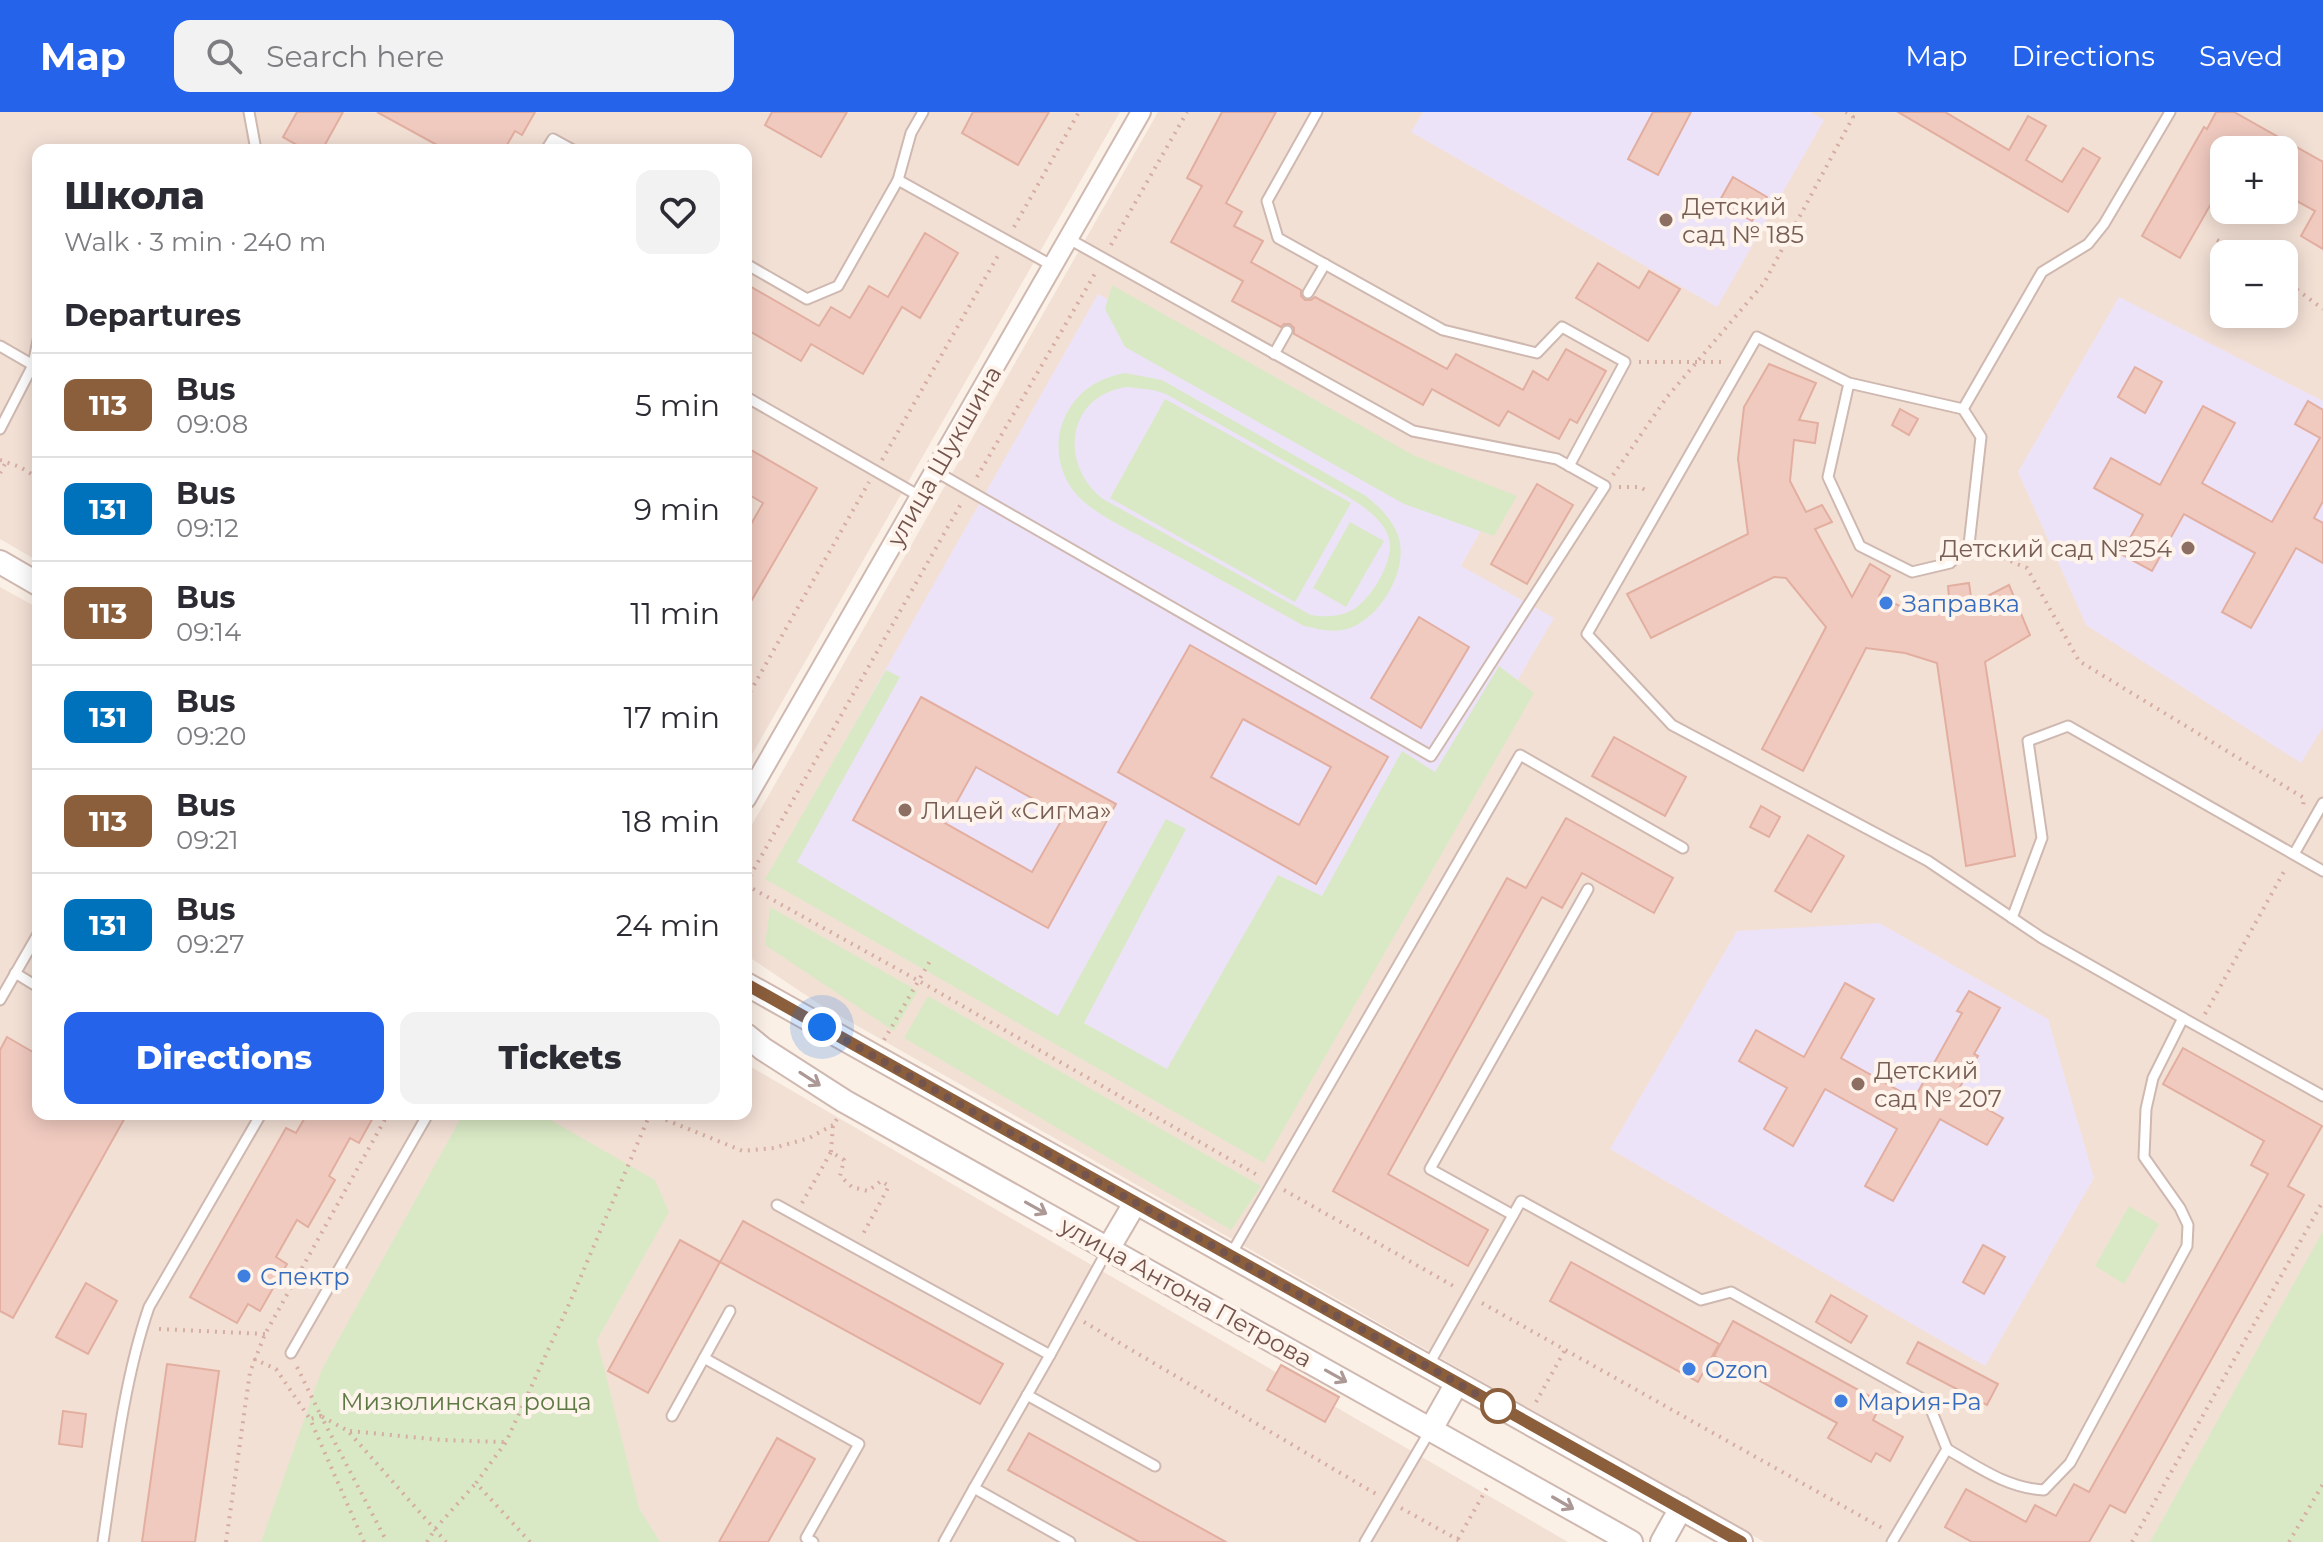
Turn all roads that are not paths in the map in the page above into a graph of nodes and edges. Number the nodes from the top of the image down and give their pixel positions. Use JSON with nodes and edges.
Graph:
{"nodes":[{"id":1,"x":249,"y":112,"type":"edge"},
{"id":2,"x":923,"y":112,"type":"edge"},
{"id":3,"x":1141,"y":112,"type":"edge"},
{"id":4,"x":1317,"y":112,"type":"edge"},
{"id":5,"x":2170,"y":112,"type":"edge"},
{"id":6,"x":255,"y":144,"type":"edge"},
{"id":7,"x":898,"y":180,"type":"junction"},
{"id":8,"x":1069,"y":239,"type":"junction"},
{"id":9,"x":1325,"y":264,"type":"junction"},
{"id":10,"x":1053,"y":266,"type":"junction"},
{"id":11,"x":752,"y":267,"type":"edge"},
{"id":12,"x":1308,"y":293,"type":"dead end"},
{"id":13,"x":1287,"y":331,"type":"dead end"},
{"id":14,"x":0,"y":346,"type":"edge"},
{"id":15,"x":1274,"y":354,"type":"junction"},
{"id":16,"x":32,"y":364,"type":"edge"},
{"id":17,"x":32,"y":373,"type":"edge"},
{"id":18,"x":1849,"y":383,"type":"junction"},
{"id":19,"x":752,"y":400,"type":"edge"},
{"id":20,"x":1963,"y":409,"type":"junction"},
{"id":21,"x":0,"y":429,"type":"edge"},
{"id":22,"x":1569,"y":466,"type":"junction"},
{"id":23,"x":935,"y":471,"type":"junction"},
{"id":24,"x":921,"y":497,"type":"junction"},
{"id":25,"x":0,"y":562,"type":"edge"},
{"id":26,"x":32,"y":581,"type":"edge"},
{"id":27,"x":752,"y":789,"type":"edge"},
{"id":28,"x":2323,"y":803,"type":"edge"},
{"id":29,"x":1683,"y":848,"type":"dead end"},
{"id":30,"x":2294,"y":854,"type":"junction"},
{"id":31,"x":2323,"y":871,"type":"edge"},
{"id":32,"x":1588,"y":889,"type":"dead end"},
{"id":33,"x":2012,"y":918,"type":"junction"},
{"id":34,"x":32,"y":944,"type":"edge"},
{"id":35,"x":15,"y":973,"type":"junction"},
{"id":36,"x":32,"y":983,"type":"edge"},
{"id":37,"x":752,"y":987,"type":"edge"},
{"id":38,"x":0,"y":1000,"type":"edge"},
{"id":39,"x":2183,"y":1018,"type":"junction"},
{"id":40,"x":752,"y":1040,"type":"edge"},
{"id":41,"x":2323,"y":1096,"type":"edge"},
{"id":42,"x":258,"y":1120,"type":"edge"},
{"id":43,"x":425,"y":1120,"type":"edge"},
{"id":44,"x":1135,"y":1203,"type":"junction"},
{"id":45,"x":777,"y":1205,"type":"dead end"},
{"id":46,"x":1513,"y":1215,"type":"junction"},
{"id":47,"x":1108,"y":1249,"type":"junction"},
{"id":48,"x":1230,"y":1256,"type":"junction"},
{"id":49,"x":730,"y":1311,"type":"dead end"},
{"id":50,"x":291,"y":1353,"type":"road end"},
{"id":51,"x":1050,"y":1355,"type":"junction"},
{"id":52,"x":704,"y":1358,"type":"junction"},
{"id":53,"x":1428,"y":1366,"type":"junction"},
{"id":54,"x":1457,"y":1383,"type":"junction"},
{"id":55,"x":1027,"y":1395,"type":"junction"},
{"id":56,"x":672,"y":1416,"type":"dead end"},
{"id":57,"x":1431,"y":1429,"type":"junction"},
{"id":58,"x":1947,"y":1449,"type":"junction"},
{"id":59,"x":1155,"y":1466,"type":"dead end"},
{"id":60,"x":974,"y":1488,"type":"junction"},
{"id":61,"x":1681,"y":1508,"type":"junction"},
{"id":62,"x":1893,"y":1539,"type":"edge"},
{"id":63,"x":103,"y":1542,"type":"edge"},
{"id":64,"x":813,"y":1542,"type":"edge"},
{"id":65,"x":944,"y":1542,"type":"edge"},
{"id":66,"x":1070,"y":1542,"type":"edge"},
{"id":67,"x":1365,"y":1542,"type":"edge"},
{"id":68,"x":1631,"y":1542,"type":"edge"},
{"id":69,"x":1662,"y":1542,"type":"edge"},
{"id":70,"x":1741,"y":1542,"type":"edge"}],
"edges":[{"from":1,"to":6,"type":"lane"},
{"from":2,"to":7,"type":"lane"},
{"from":3,"to":8,"type":"street","name":"улица Шукшина"},
{"from":4,"to":9,"type":"lane"},
{"from":5,"to":20,"type":"lane"},
{"from":7,"to":10,"type":"lane"},
{"from":7,"to":11,"type":"lane"},
{"from":8,"to":10,"type":"street","name":"улица Шукшина"},
{"from":8,"to":15,"type":"lane"},
{"from":9,"to":12,"type":"lane"},
{"from":9,"to":22,"type":"lane"},
{"from":10,"to":23,"type":"street","name":"улица Шукшина"},
{"from":13,"to":15,"type":"lane"},
{"from":14,"to":16,"type":"lane"},
{"from":15,"to":22,"type":"lane"},
{"from":17,"to":21,"type":"lane"},
{"from":18,"to":20,"type":"lane"},
{"from":18,"to":20,"type":"lane"},
{"from":18,"to":33,"type":"lane"},
{"from":19,"to":24,"type":"lane"},
{"from":22,"to":23,"type":"lane"},
{"from":23,"to":24,"type":"street","name":"улица Шукшина"},
{"from":24,"to":27,"type":"street","name":"улица Шукшина"},
{"from":25,"to":26,"type":"street"},
{"from":28,"to":30,"type":"lane"},
{"from":29,"to":48,"type":"lane"},
{"from":30,"to":31,"type":"lane"},
{"from":30,"to":33,"type":"lane"},
{"from":32,"to":46,"type":"lane"},
{"from":33,"to":39,"type":"lane"},
{"from":34,"to":35,"type":"lane"},
{"from":35,"to":36,"type":"lane"},
{"from":35,"to":38,"type":"lane"},
{"from":37,"to":44,"type":"street"},
{"from":39,"to":41,"type":"lane"},
{"from":39,"to":58,"type":"lane"},
{"from":40,"to":47,"type":"street","name":"улица Антона Петрова","one_way":true},
{"from":42,"to":63,"type":"lane"},
{"from":43,"to":50,"type":"lane"},
{"from":44,"to":47,"type":"street"},
{"from":44,"to":48,"type":"street"},
{"from":45,"to":51,"type":"lane"},
{"from":46,"to":53,"type":"lane"},
{"from":46,"to":58,"type":"lane"},
{"from":47,"to":51,"type":"lane"},
{"from":47,"to":57,"type":"street","name":"улица Антона Петрова","one_way":true},
{"from":48,"to":53,"type":"street"},
{"from":49,"to":52,"type":"lane"},
{"from":51,"to":55,"type":"lane"},
{"from":52,"to":56,"type":"lane"},
{"from":52,"to":64,"type":"lane"},
{"from":53,"to":54,"type":"street"},
{"from":54,"to":57,"type":"street"},
{"from":54,"to":61,"type":"street"},
{"from":55,"to":59,"type":"lane"},
{"from":55,"to":60,"type":"lane"},
{"from":57,"to":67,"type":"lane"},
{"from":57,"to":68,"type":"street","name":"улица Антона Петрова","one_way":true},
{"from":58,"to":62,"type":"lane"},
{"from":60,"to":65,"type":"lane"},
{"from":60,"to":66,"type":"lane"},
{"from":61,"to":69,"type":"street"},
{"from":61,"to":70,"type":"street"}]}
